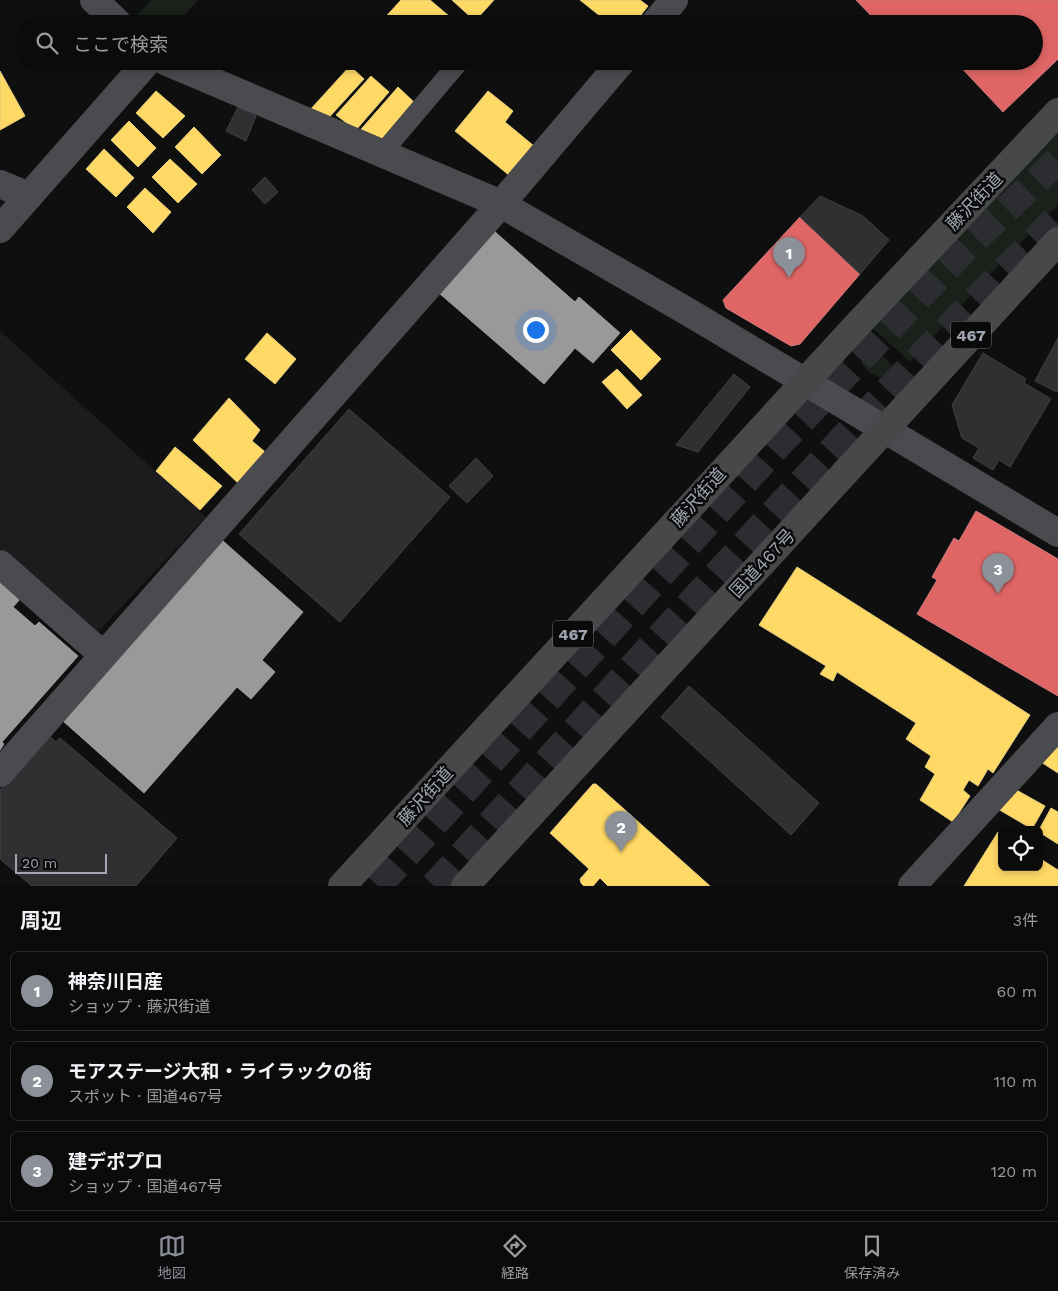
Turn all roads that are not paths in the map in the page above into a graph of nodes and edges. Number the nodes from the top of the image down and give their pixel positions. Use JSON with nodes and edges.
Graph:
{"nodes":[{"id":1,"x":94,"y":0,"type":"edge"},
{"id":2,"x":674,"y":0,"type":"edge"},
{"id":3,"x":109,"y":15,"type":"edge"},
{"id":4,"x":662,"y":15,"type":"edge"},
{"id":5,"x":140,"y":70,"type":"edge"},
{"id":6,"x":187,"y":70,"type":"edge"},
{"id":7,"x":452,"y":70,"type":"edge"},
{"id":8,"x":614,"y":70,"type":"edge"},
{"id":9,"x":1058,"y":112,"type":"edge"},
{"id":10,"x":383,"y":152,"type":"junction"},
{"id":11,"x":0,"y":184,"type":"edge"},
{"id":12,"x":29,"y":196,"type":"junction"},
{"id":13,"x":501,"y":204,"type":"junction"},
{"id":14,"x":0,"y":229,"type":"edge"},
{"id":15,"x":1058,"y":241,"type":"edge"},
{"id":16,"x":804,"y":382,"type":"junction"},
{"id":17,"x":884,"y":430,"type":"junction"},
{"id":18,"x":1058,"y":533,"type":"edge"},
{"id":19,"x":0,"y":564,"type":"edge"},
{"id":20,"x":103,"y":655,"type":"junction"},
{"id":21,"x":1058,"y":726,"type":"edge"},
{"id":22,"x":0,"y":773,"type":"edge"},
{"id":23,"x":342,"y":886,"type":"edge"},
{"id":24,"x":465,"y":886,"type":"edge"},
{"id":25,"x":912,"y":886,"type":"edge"}],
"edges":[{"from":1,"to":3,"type":"street"},
{"from":2,"to":4,"type":"street"},
{"from":5,"to":12,"type":"street"},
{"from":6,"to":10,"type":"street"},
{"from":7,"to":10,"type":"lane"},
{"from":8,"to":13,"type":"street"},
{"from":9,"to":16,"type":"highway","name":"藤沢街道","number":"467"},
{"from":10,"to":13,"type":"street"},
{"from":11,"to":12,"type":"street"},
{"from":12,"to":14,"type":"street"},
{"from":13,"to":16,"type":"street"},
{"from":13,"to":20,"type":"street"},
{"from":15,"to":17,"type":"highway","name":"国道467号","number":"467"},
{"from":16,"to":17,"type":"street"},
{"from":16,"to":23,"type":"highway","name":"藤沢街道","number":"467"},
{"from":17,"to":18,"type":"street"},
{"from":17,"to":24,"type":"highway","name":"国道467号","number":"467"},
{"from":19,"to":20,"type":"street"},
{"from":20,"to":22,"type":"street"},
{"from":21,"to":25,"type":"street"}]}
